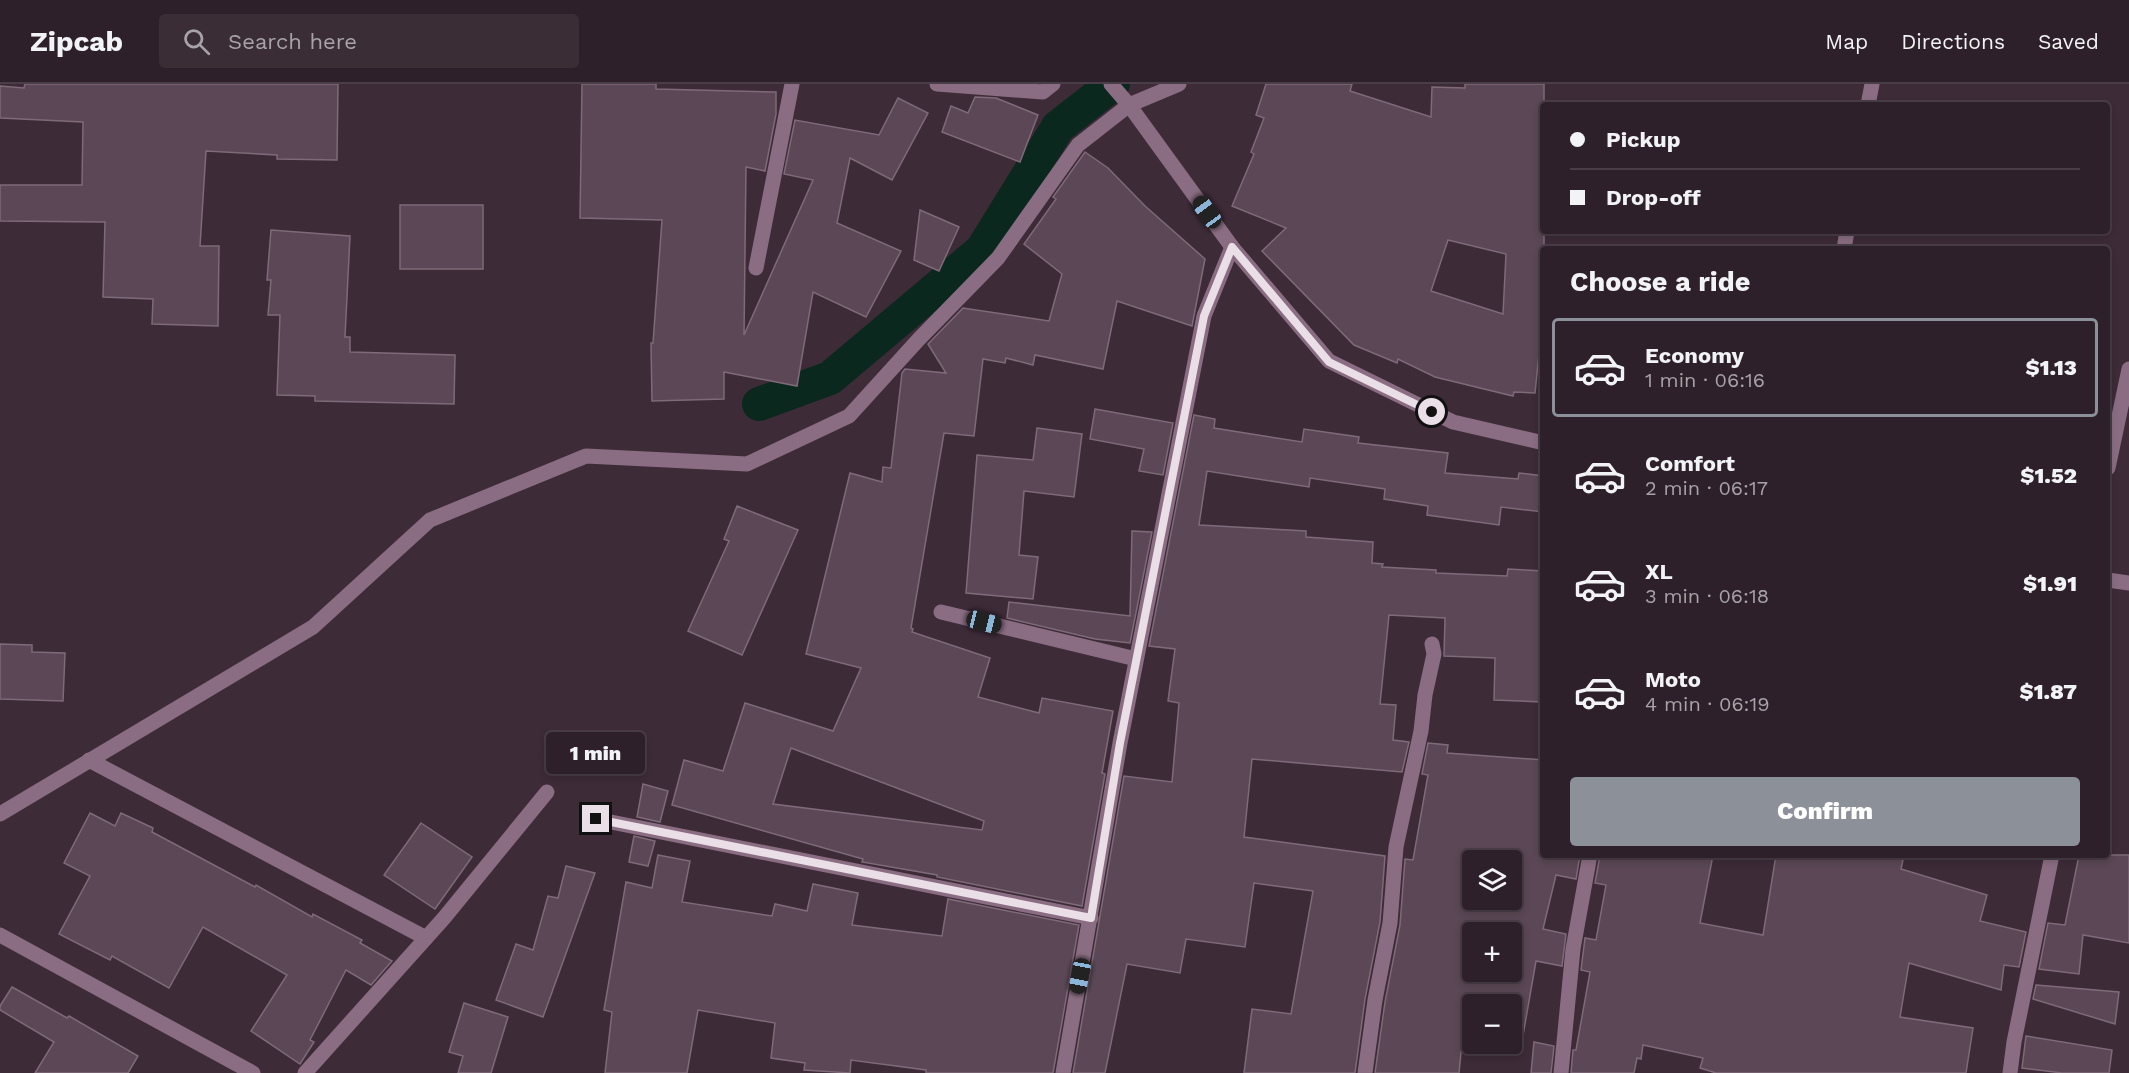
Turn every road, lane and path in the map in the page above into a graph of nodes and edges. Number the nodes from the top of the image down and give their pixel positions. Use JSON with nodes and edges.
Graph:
{"nodes":[{"id":1,"x":792,"y":84,"type":"edge"},
{"id":2,"x":937,"y":84,"type":"edge"},
{"id":3,"x":1053,"y":84,"type":"edge"},
{"id":4,"x":1111,"y":84,"type":"edge"},
{"id":5,"x":1179,"y":84,"type":"edge"},
{"id":6,"x":1872,"y":84,"type":"edge"},
{"id":7,"x":1869,"y":102,"type":"edge"},
{"id":8,"x":1129,"y":105,"type":"junction"},
{"id":9,"x":1232,"y":247,"type":"junction"},
{"id":10,"x":756,"y":268,"type":"dead end"},
{"id":11,"x":2129,"y":369,"type":"edge"},
{"id":12,"x":1540,"y":442,"type":"edge"},
{"id":13,"x":2110,"y":459,"type":"edge"},
{"id":14,"x":2110,"y":580,"type":"edge"},
{"id":15,"x":2129,"y":583,"type":"edge"},
{"id":16,"x":941,"y":612,"type":"dead end"},
{"id":17,"x":1432,"y":644,"type":"dead end"},
{"id":18,"x":1136,"y":659,"type":"junction"},
{"id":19,"x":89,"y":760,"type":"junction"},
{"id":20,"x":547,"y":792,"type":"dead end"},
{"id":21,"x":0,"y":814,"type":"edge"},
{"id":22,"x":596,"y":819,"type":"dead end"},
{"id":23,"x":1589,"y":858,"type":"edge"},
{"id":24,"x":2051,"y":858,"type":"edge"},
{"id":25,"x":1091,"y":918,"type":"junction"},
{"id":26,"x":0,"y":935,"type":"edge"},
{"id":27,"x":426,"y":938,"type":"junction"},
{"id":28,"x":253,"y":1073,"type":"edge"},
{"id":29,"x":305,"y":1073,"type":"edge"},
{"id":30,"x":1063,"y":1073,"type":"edge"},
{"id":31,"x":1365,"y":1073,"type":"edge"},
{"id":32,"x":1561,"y":1073,"type":"edge"},
{"id":33,"x":2010,"y":1073,"type":"edge"}],
"edges":[{"from":1,"to":10,"type":"street"},
{"from":2,"to":3,"type":"street"},
{"from":4,"to":8,"type":"street"},
{"from":5,"to":8,"type":"street"},
{"from":6,"to":7,"type":"street"},
{"from":8,"to":9,"type":"street"},
{"from":8,"to":19,"type":"street"},
{"from":9,"to":12,"type":"street"},
{"from":9,"to":18,"type":"street"},
{"from":11,"to":13,"type":"street"},
{"from":14,"to":15,"type":"street"},
{"from":16,"to":18,"type":"street"},
{"from":17,"to":31,"type":"street"},
{"from":18,"to":25,"type":"street"},
{"from":19,"to":21,"type":"street"},
{"from":19,"to":27,"type":"street"},
{"from":20,"to":27,"type":"street"},
{"from":22,"to":25,"type":"street"},
{"from":23,"to":32,"type":"street"},
{"from":24,"to":33,"type":"street"},
{"from":25,"to":30,"type":"street"},
{"from":26,"to":28,"type":"street"},
{"from":27,"to":29,"type":"street"}]}
